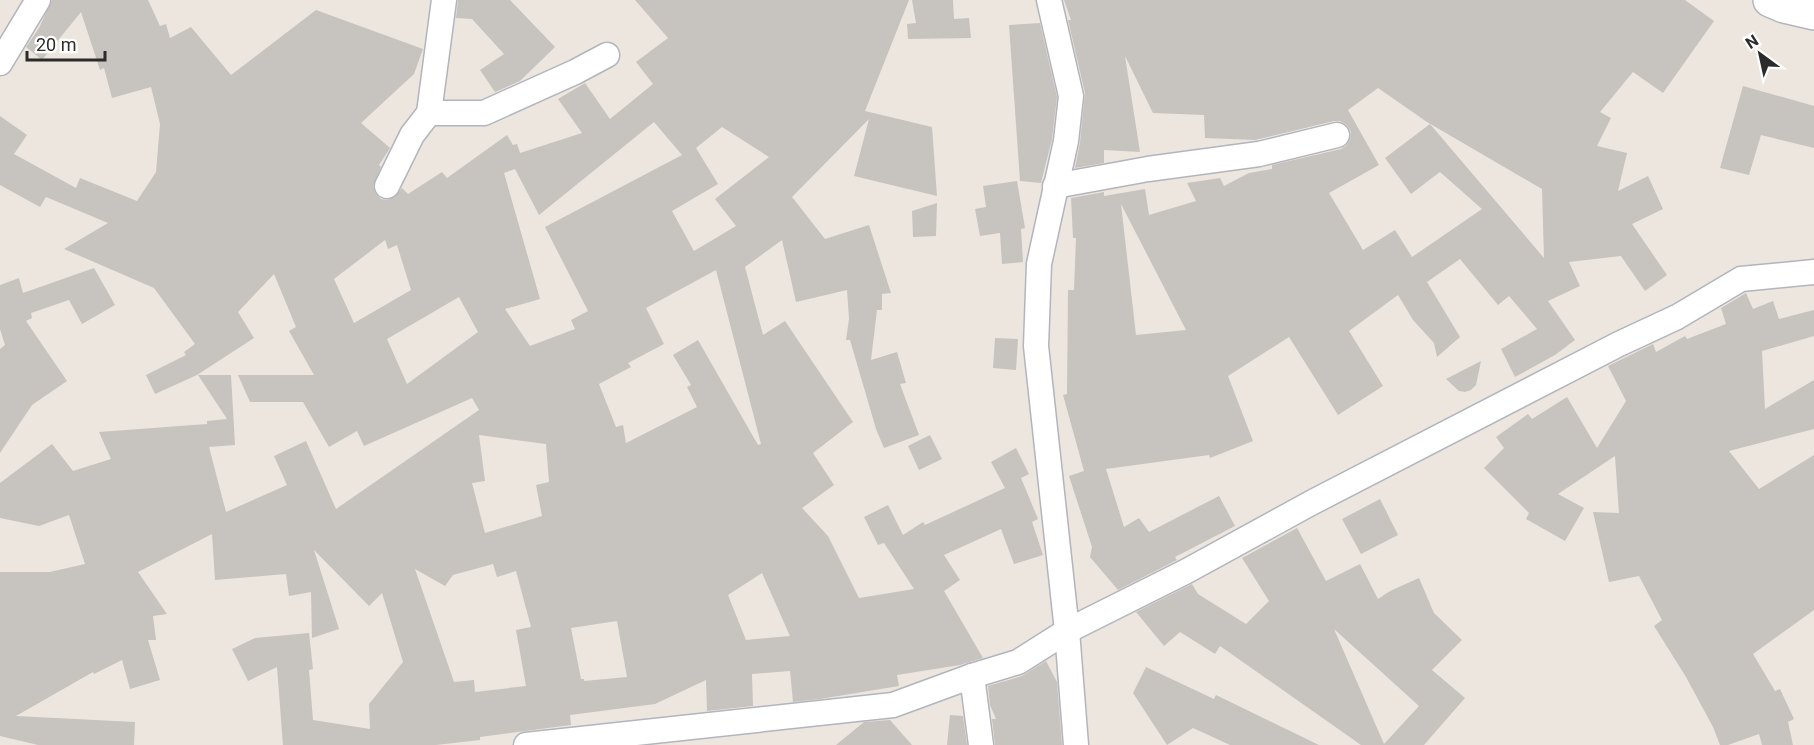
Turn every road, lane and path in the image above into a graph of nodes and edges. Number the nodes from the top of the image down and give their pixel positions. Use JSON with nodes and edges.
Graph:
{"nodes":[{"id":1,"x":38,"y":0,"type":"edge"},
{"id":2,"x":444,"y":0,"type":"edge"},
{"id":3,"x":1049,"y":0,"type":"edge"},
{"id":4,"x":1770,"y":0,"type":"edge"},
{"id":5,"x":1814,"y":14,"type":"edge"},
{"id":6,"x":606,"y":55,"type":"dead end"},
{"id":7,"x":0,"y":63,"type":"edge"},
{"id":8,"x":429,"y":113,"type":"junction"},
{"id":9,"x":1337,"y":135,"type":"dead end"},
{"id":10,"x":387,"y":186,"type":"dead end"},
{"id":11,"x":1055,"y":186,"type":"junction"},
{"id":12,"x":1814,"y":272,"type":"edge"},
{"id":13,"x":1067,"y":631,"type":"junction"},
{"id":14,"x":972,"y":676,"type":"junction"},
{"id":15,"x":526,"y":745,"type":"edge"},
{"id":16,"x":981,"y":745,"type":"edge"},
{"id":17,"x":1076,"y":745,"type":"edge"}],
"edges":[{"from":1,"to":7,"type":"street"},
{"from":2,"to":8,"type":"street"},
{"from":3,"to":11,"type":"street"},
{"from":4,"to":5,"type":"street"},
{"from":6,"to":8,"type":"street"},
{"from":8,"to":10,"type":"street"},
{"from":9,"to":11,"type":"street"},
{"from":11,"to":13,"type":"street"},
{"from":12,"to":13,"type":"street"},
{"from":13,"to":14,"type":"street"},
{"from":13,"to":17,"type":"street"},
{"from":14,"to":15,"type":"street"},
{"from":14,"to":16,"type":"street"}]}
